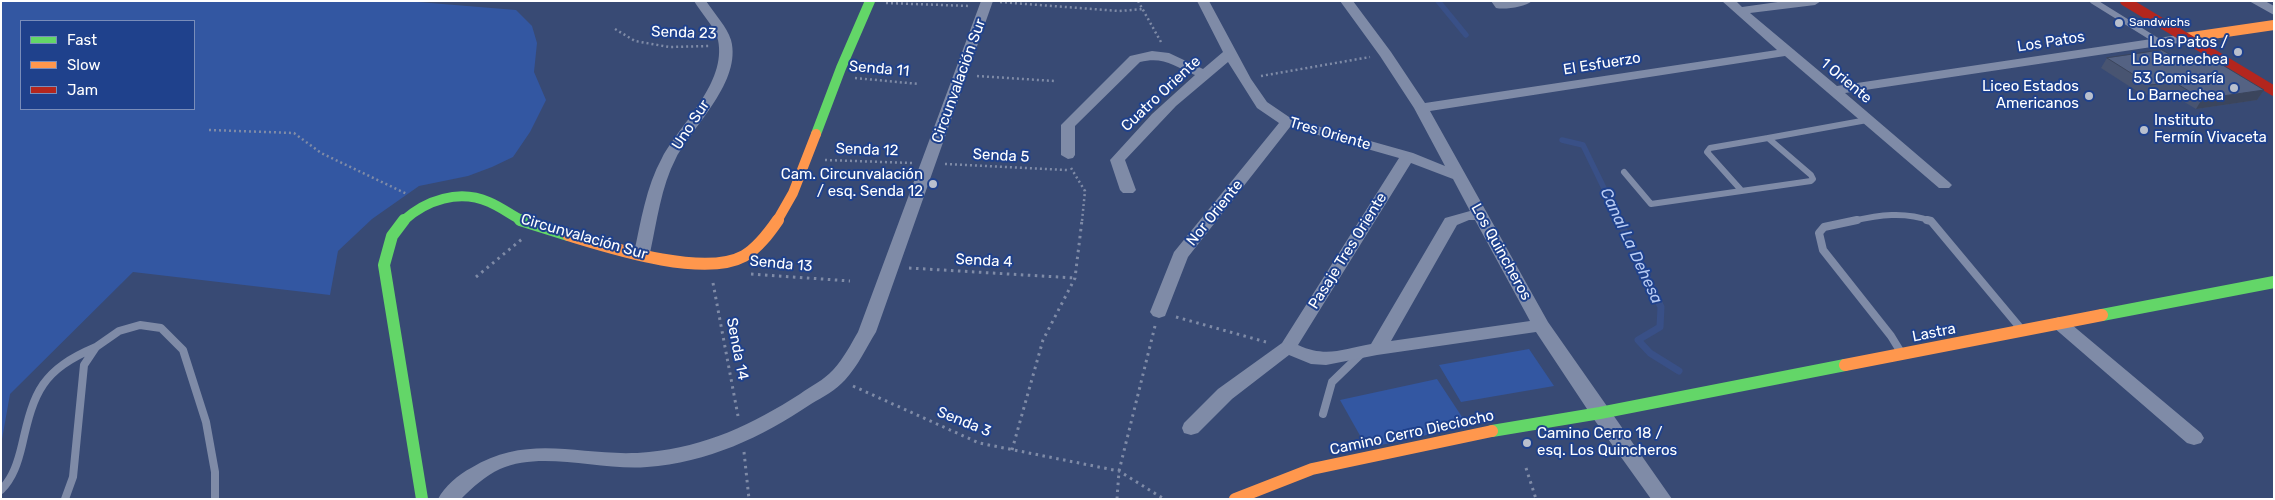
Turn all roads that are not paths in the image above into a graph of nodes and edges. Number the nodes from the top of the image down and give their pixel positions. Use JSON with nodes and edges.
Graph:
{"nodes":[{"id":1,"x":700,"y":1,"type":"edge"},
{"id":2,"x":1203,"y":1,"type":"edge"},
{"id":3,"x":1346,"y":1,"type":"edge"},
{"id":4,"x":1497,"y":1,"type":"edge"},
{"id":5,"x":1526,"y":1,"type":"edge"},
{"id":6,"x":1728,"y":1,"type":"edge"},
{"id":7,"x":1815,"y":1,"type":"edge"},
{"id":8,"x":2093,"y":1,"type":"edge"},
{"id":9,"x":2125,"y":1,"type":"edge"},
{"id":10,"x":2255,"y":1,"type":"edge"},
{"id":11,"x":870,"y":2,"type":"edge"},
{"id":12,"x":987,"y":3,"type":"edge"},
{"id":13,"x":1740,"y":11,"type":"junction"},
{"id":14,"x":2274,"y":11,"type":"edge"},
{"id":15,"x":2274,"y":25,"type":"edge"},
{"id":16,"x":2185,"y":38,"type":"junction"},
{"id":17,"x":2159,"y":42,"type":"junction"},
{"id":18,"x":1788,"y":52,"type":"junction"},
{"id":19,"x":1231,"y":53,"type":"junction"},
{"id":20,"x":1169,"y":57,"type":"joint"},
{"id":21,"x":1203,"y":74,"type":"junction"},
{"id":22,"x":2274,"y":91,"type":"edge"},
{"id":23,"x":1834,"y":92,"type":"junction"},
{"id":24,"x":1421,"y":108,"type":"junction"},
{"id":25,"x":1867,"y":120,"type":"junction"},
{"id":26,"x":1287,"y":122,"type":"junction"},
{"id":27,"x":1768,"y":138,"type":"junction"},
{"id":28,"x":1068,"y":155,"type":"road end"},
{"id":29,"x":1408,"y":156,"type":"junction"},
{"id":30,"x":1624,"y":172,"type":"dead end"},
{"id":31,"x":1458,"y":176,"type":"junction"},
{"id":32,"x":1944,"y":184,"type":"dead end"},
{"id":33,"x":1128,"y":190,"type":"dead end"},
{"id":34,"x":1741,"y":190,"type":"junction"},
{"id":35,"x":1481,"y":214,"type":"junction"},
{"id":36,"x":642,"y":253,"type":"junction"},
{"id":37,"x":2274,"y":282,"type":"edge"},
{"id":38,"x":1159,"y":312,"type":"road end"},
{"id":39,"x":2059,"y":324,"type":"junction"},
{"id":40,"x":1541,"y":325,"type":"junction"},
{"id":41,"x":2022,"y":331,"type":"junction"},
{"id":42,"x":96,"y":347,"type":"junction"},
{"id":43,"x":1288,"y":347,"type":"junction"},
{"id":44,"x":1370,"y":350,"type":"junction"},
{"id":45,"x":1902,"y":354,"type":"junction"},
{"id":46,"x":1600,"y":413,"type":"junction"},
{"id":47,"x":1323,"y":414,"type":"dead end"},
{"id":48,"x":1191,"y":428,"type":"dead end"},
{"id":49,"x":2194,"y":438,"type":"dead end"},
{"id":50,"x":1,"y":490,"type":"edge"},
{"id":51,"x":65,"y":499,"type":"edge"},
{"id":52,"x":215,"y":499,"type":"edge"},
{"id":53,"x":422,"y":499,"type":"edge"},
{"id":54,"x":448,"y":499,"type":"edge"},
{"id":55,"x":1235,"y":499,"type":"edge"},
{"id":56,"x":1662,"y":499,"type":"edge"}],
"edges":[{"from":1,"to":36,"type":"street","name":"Uno Sur"},
{"from":2,"to":19,"type":"street","name":"Tres Oriente"},
{"from":3,"to":24,"type":"street","name":"Los Quincheros"},
{"from":4,"to":5,"type":"street"},
{"from":6,"to":13,"type":"street","name":"1 Oriente"},
{"from":7,"to":13,"type":"street"},
{"from":8,"to":17,"type":"lane"},
{"from":9,"to":16,"type":"street"},
{"from":10,"to":14,"type":"street"},
{"from":11,"to":36,"type":"street","name":"Circunvalación Sur"},
{"from":12,"to":54,"type":"street","name":"Circunvalación Sur"},
{"from":13,"to":18,"type":"street","name":"1 Oriente"},
{"from":15,"to":16,"type":"street","name":"Los Patos"},
{"from":16,"to":17,"type":"street","name":"Los Patos"},
{"from":16,"to":22,"type":"street"},
{"from":17,"to":23,"type":"street","name":"Los Patos"},
{"from":18,"to":23,"type":"street","name":"1 Oriente"},
{"from":18,"to":24,"type":"street","name":"El Esfuerzo"},
{"from":19,"to":21,"type":"street","name":"Cuatro Oriente"},
{"from":19,"to":26,"type":"street","name":"Tres Oriente"},
{"from":20,"to":21,"type":"street"},
{"from":20,"to":28,"type":"street"},
{"from":21,"to":33,"type":"street","name":"Cuatro Oriente"},
{"from":23,"to":25,"type":"street","name":"1 Oriente"},
{"from":24,"to":31,"type":"street","name":"Los Quincheros"},
{"from":25,"to":27,"type":"lane"},
{"from":25,"to":32,"type":"street","name":"1 Oriente"},
{"from":26,"to":29,"type":"street","name":"Tres Oriente"},
{"from":26,"to":38,"type":"street","name":"Nor Oriente"},
{"from":27,"to":34,"type":"lane"},
{"from":27,"to":34,"type":"lane"},
{"from":29,"to":31,"type":"street","name":"Tres Oriente"},
{"from":29,"to":43,"type":"street","name":"Pasaje Tres Oriente"},
{"from":30,"to":34,"type":"lane"},
{"from":31,"to":35,"type":"street","name":"Los Quincheros"},
{"from":35,"to":40,"type":"street","name":"Los Quincheros"},
{"from":35,"to":44,"type":"street"},
{"from":36,"to":53,"type":"street","name":"Circunvalación Sur"},
{"from":37,"to":39,"type":"street","name":"Lastra"},
{"from":39,"to":41,"type":"street","name":"Lastra"},
{"from":39,"to":49,"type":"street"},
{"from":40,"to":44,"type":"street"},
{"from":40,"to":46,"type":"street","name":"Los Quincheros"},
{"from":41,"to":45,"type":"street","name":"Lastra"},
{"from":41,"to":45,"type":"lane"},
{"from":42,"to":50,"type":"lane"},
{"from":42,"to":51,"type":"lane"},
{"from":42,"to":52,"type":"lane"},
{"from":43,"to":44,"type":"street"},
{"from":43,"to":48,"type":"street"},
{"from":44,"to":47,"type":"lane"},
{"from":45,"to":46,"type":"street","name":"Lastra"},
{"from":46,"to":55,"type":"street","name":"Camino Cerro Dieciocho"},
{"from":46,"to":56,"type":"street","name":"Los Quincheros"}]}
